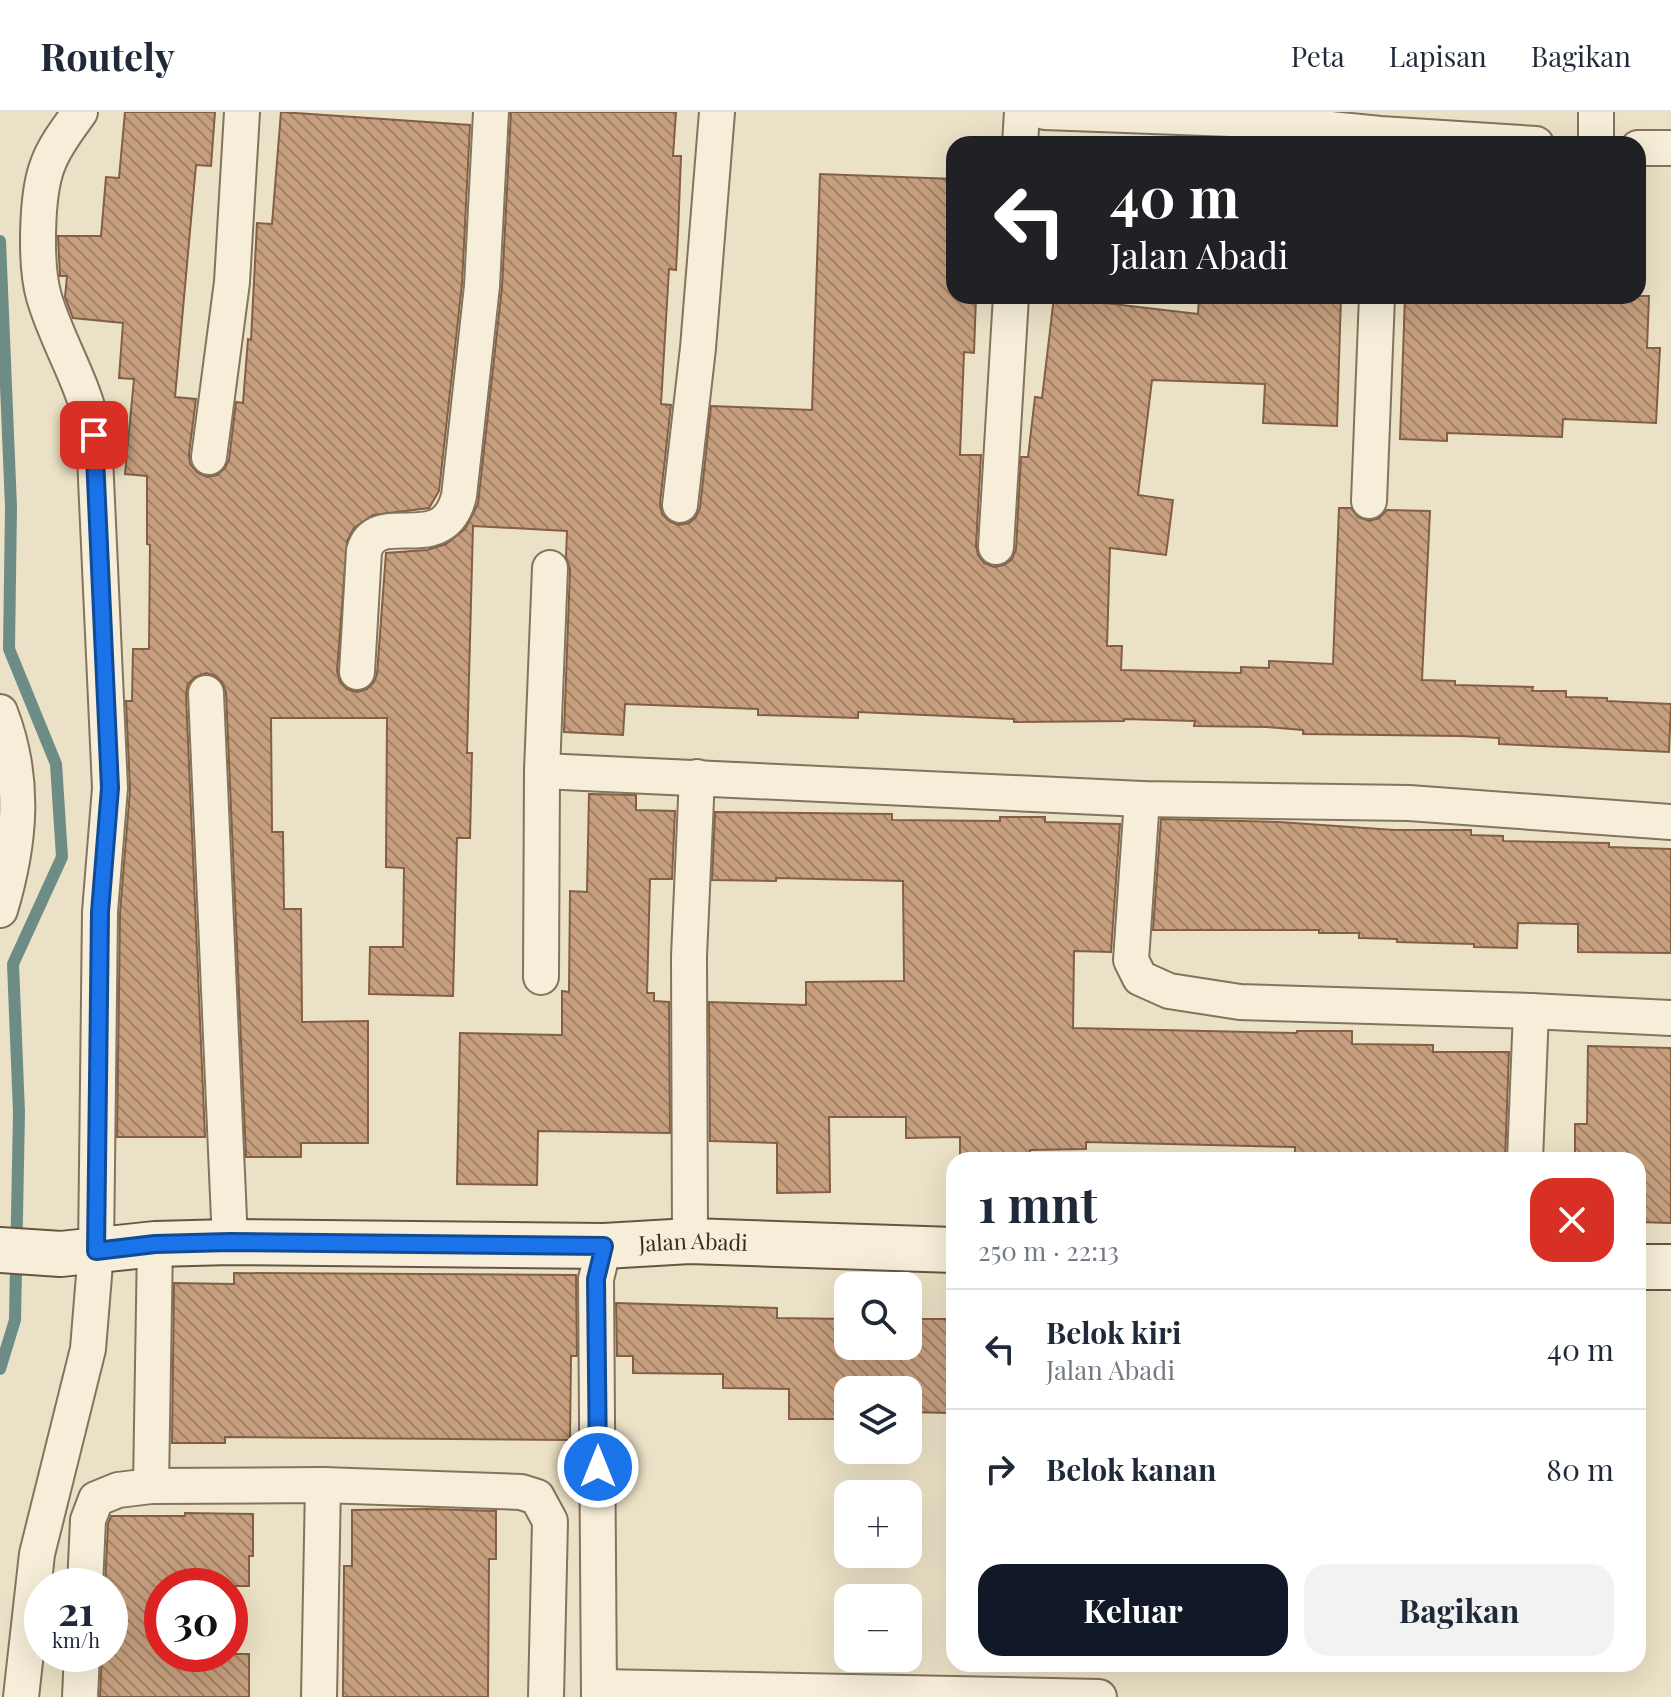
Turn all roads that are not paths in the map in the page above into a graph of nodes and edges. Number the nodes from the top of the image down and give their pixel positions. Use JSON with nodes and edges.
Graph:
{"nodes":[{"id":1,"x":80,"y":112,"type":"edge"},
{"id":2,"x":242,"y":112,"type":"edge"},
{"id":3,"x":491,"y":112,"type":"edge"},
{"id":4,"x":717,"y":112,"type":"edge"},
{"id":5,"x":1022,"y":112,"type":"edge"},
{"id":6,"x":1045,"y":112,"type":"edge"},
{"id":7,"x":1596,"y":112,"type":"edge"},
{"id":8,"x":1232,"y":116,"type":"edge"},
{"id":9,"x":1394,"y":132,"type":"edge"},
{"id":10,"x":1020,"y":136,"type":"edge"},
{"id":11,"x":1441,"y":136,"type":"edge"},
{"id":12,"x":1596,"y":136,"type":"edge"},
{"id":13,"x":1646,"y":148,"type":"edge"},
{"id":14,"x":1671,"y":148,"type":"edge"},
{"id":15,"x":1011,"y":304,"type":"edge"},
{"id":16,"x":1377,"y":304,"type":"edge"},
{"id":17,"x":209,"y":457,"type":"dead end"},
{"id":18,"x":1369,"y":501,"type":"dead end"},
{"id":19,"x":680,"y":505,"type":"dead end"},
{"id":20,"x":996,"y":547,"type":"dead end"},
{"id":21,"x":550,"y":568,"type":"dead end"},
{"id":22,"x":357,"y":672,"type":"dead end"},
{"id":23,"x":206,"y":693,"type":"dead end"},
{"id":24,"x":0,"y":712,"type":"edge"},
{"id":25,"x":542,"y":771,"type":"junction"},
{"id":26,"x":697,"y":777,"type":"junction"},
{"id":27,"x":1142,"y":799,"type":"junction"},
{"id":28,"x":1671,"y":822,"type":"edge"},
{"id":29,"x":0,"y":910,"type":"edge"},
{"id":30,"x":541,"y":977,"type":"dead end"},
{"id":31,"x":1531,"y":1011,"type":"junction"},
{"id":32,"x":1671,"y":1018,"type":"edge"},
{"id":33,"x":1525,"y":1152,"type":"edge"},
{"id":34,"x":690,"y":1241,"type":"junction"},
{"id":35,"x":230,"y":1242,"type":"junction"},
{"id":36,"x":155,"y":1244,"type":"junction"},
{"id":37,"x":604,"y":1246,"type":"junction"},
{"id":38,"x":0,"y":1250,"type":"edge"},
{"id":39,"x":946,"y":1250,"type":"edge"},
{"id":40,"x":78,"y":1252,"type":"junction"},
{"id":41,"x":1646,"y":1267,"type":"edge"},
{"id":42,"x":1671,"y":1267,"type":"edge"},
{"id":43,"x":323,"y":1485,"type":"junction"},
{"id":44,"x":151,"y":1486,"type":"junction"},
{"id":45,"x":86,"y":1568,"type":"edge"},
{"id":46,"x":81,"y":1672,"type":"edge"},
{"id":47,"x":600,"y":1692,"type":"edge"},
{"id":48,"x":21,"y":1697,"type":"edge"},
{"id":49,"x":80,"y":1697,"type":"edge"},
{"id":50,"x":319,"y":1697,"type":"edge"},
{"id":51,"x":546,"y":1697,"type":"edge"},
{"id":52,"x":1099,"y":1697,"type":"edge"}],
"edges":[{"from":1,"to":40,"type":"street"},
{"from":2,"to":17,"type":"street"},
{"from":3,"to":22,"type":"street"},
{"from":4,"to":19,"type":"street"},
{"from":5,"to":10,"type":"street"},
{"from":6,"to":8,"type":"street"},
{"from":7,"to":12,"type":"street"},
{"from":8,"to":9,"type":"street"},
{"from":9,"to":11,"type":"street"},
{"from":13,"to":14,"type":"street"},
{"from":15,"to":20,"type":"street"},
{"from":16,"to":18,"type":"street"},
{"from":21,"to":25,"type":"street"},
{"from":23,"to":35,"type":"street"},
{"from":24,"to":29,"type":"street"},
{"from":25,"to":26,"type":"street"},
{"from":25,"to":30,"type":"street"},
{"from":26,"to":27,"type":"street"},
{"from":26,"to":34,"type":"street"},
{"from":27,"to":28,"type":"street"},
{"from":27,"to":31,"type":"street"},
{"from":31,"to":32,"type":"street"},
{"from":31,"to":33,"type":"street"},
{"from":34,"to":37,"type":"street","name":"Jalan Abadi"},
{"from":34,"to":39,"type":"street","name":"Jalan Abadi"},
{"from":35,"to":36,"type":"street","name":"Jalan Abadi"},
{"from":35,"to":37,"type":"street","name":"Jalan Abadi"},
{"from":36,"to":40,"type":"street","name":"Jalan Abadi"},
{"from":36,"to":44,"type":"street"},
{"from":37,"to":47,"type":"street"},
{"from":38,"to":40,"type":"street","name":"Jalan Abadi"},
{"from":40,"to":48,"type":"street"},
{"from":41,"to":42,"type":"street"},
{"from":43,"to":44,"type":"street"},
{"from":43,"to":50,"type":"street"},
{"from":43,"to":51,"type":"street"},
{"from":44,"to":45,"type":"street"},
{"from":46,"to":49,"type":"street"},
{"from":47,"to":52,"type":"street"}]}
